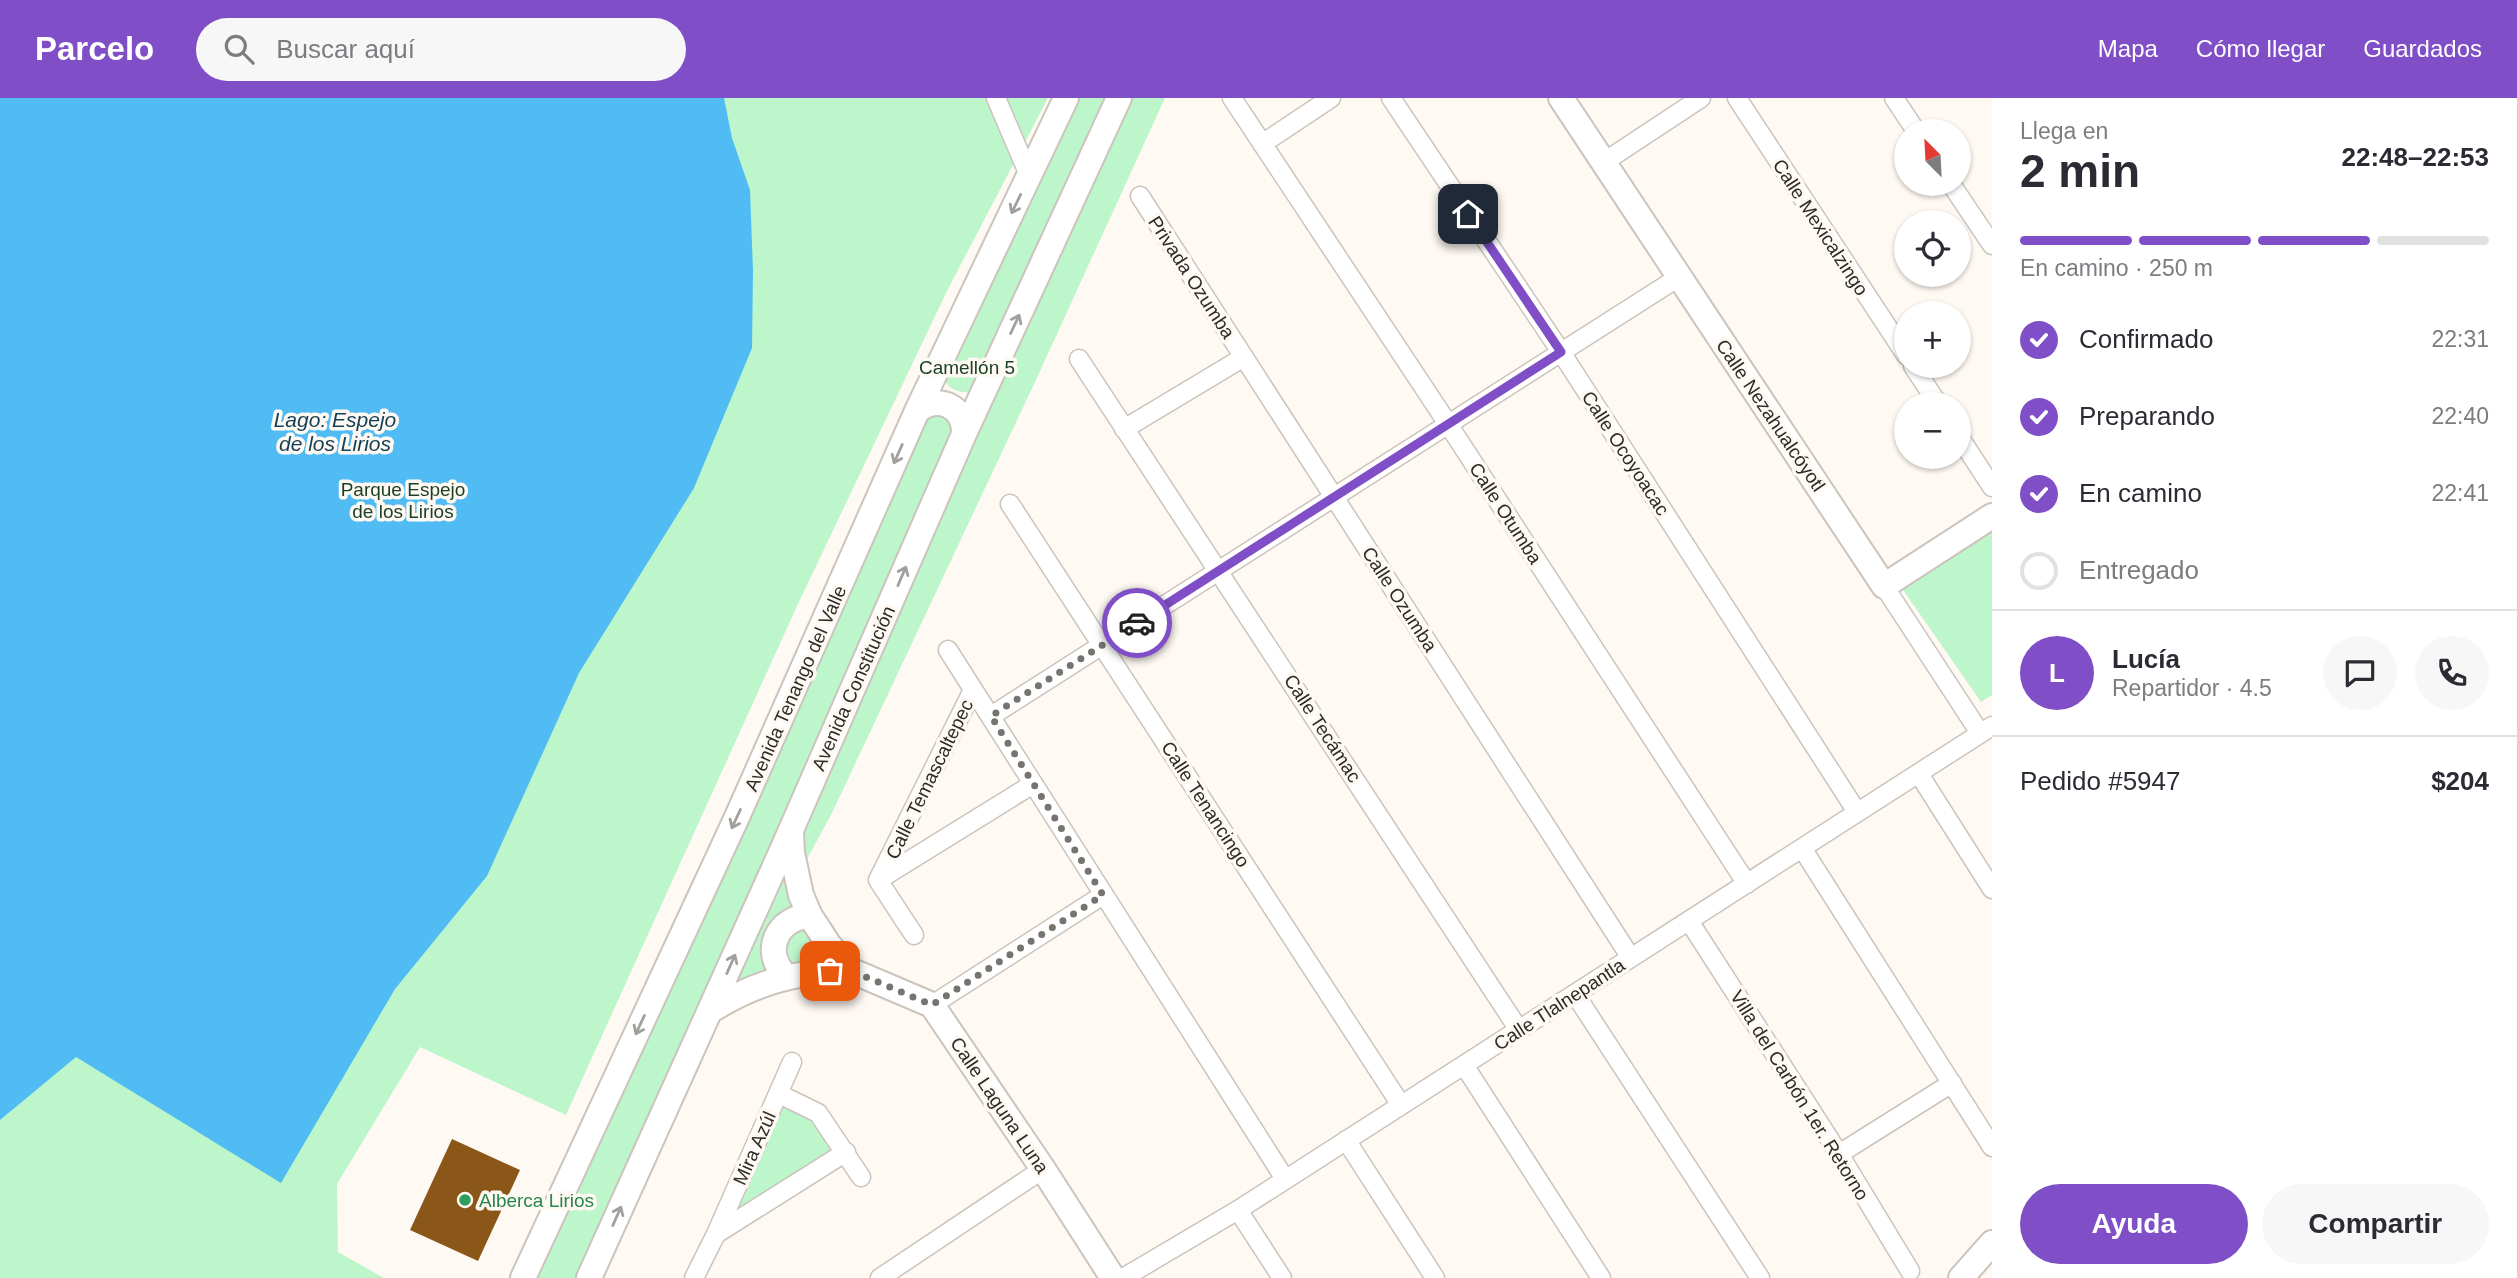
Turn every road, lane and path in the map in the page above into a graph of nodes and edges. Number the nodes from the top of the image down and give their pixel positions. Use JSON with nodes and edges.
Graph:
{"nodes":[{"id":1,"x":996,"y":98,"type":"edge"},
{"id":2,"x":1066,"y":98,"type":"edge"},
{"id":3,"x":1119,"y":98,"type":"edge"},
{"id":4,"x":1232,"y":98,"type":"edge"},
{"id":5,"x":1331,"y":98,"type":"edge"},
{"id":6,"x":1391,"y":98,"type":"edge"},
{"id":7,"x":1561,"y":98,"type":"edge"},
{"id":8,"x":1700,"y":98,"type":"edge"},
{"id":9,"x":1737,"y":98,"type":"edge"},
{"id":10,"x":1894,"y":98,"type":"edge"},
{"id":11,"x":1908,"y":119,"type":"edge"},
{"id":12,"x":1262,"y":144,"type":"junction"},
{"id":13,"x":1604,"y":162,"type":"junction"},
{"id":14,"x":1029,"y":175,"type":"junction"},
{"id":15,"x":1140,"y":196,"type":"dead end"},
{"id":16,"x":1959,"y":196,"type":"edge"},
{"id":17,"x":1992,"y":246,"type":"edge"},
{"id":18,"x":1679,"y":277,"type":"junction"},
{"id":19,"x":1894,"y":337,"type":"edge"},
{"id":20,"x":1561,"y":352,"type":"junction"},
{"id":21,"x":1244,"y":357,"type":"junction"},
{"id":22,"x":1079,"y":359,"type":"dead end"},
{"id":23,"x":939,"y":365,"type":"junction"},
{"id":24,"x":986,"y":385,"type":"junction"},
{"id":25,"x":917,"y":411,"type":"junction"},
{"id":26,"x":1448,"y":424,"type":"junction"},
{"id":27,"x":1124,"y":429,"type":"junction"},
{"id":28,"x":964,"y":433,"type":"junction"},
{"id":29,"x":1971,"y":455,"type":"edge"},
{"id":30,"x":1992,"y":487,"type":"edge"},
{"id":31,"x":1335,"y":497,"type":"junction"},
{"id":32,"x":1010,"y":504,"type":"dead end"},
{"id":33,"x":1992,"y":516,"type":"edge"},
{"id":34,"x":1220,"y":570,"type":"junction"},
{"id":35,"x":1884,"y":586,"type":"junction"},
{"id":36,"x":1102,"y":645,"type":"junction"},
{"id":37,"x":948,"y":650,"type":"dead end"},
{"id":38,"x":973,"y":690,"type":"junction"},
{"id":39,"x":991,"y":716,"type":"junction"},
{"id":40,"x":1986,"y":729,"type":"edge"},
{"id":41,"x":1919,"y":774,"type":"junction"},
{"id":42,"x":1033,"y":784,"type":"junction"},
{"id":43,"x":1857,"y":812,"type":"junction"},
{"id":44,"x":791,"y":831,"type":"junction"},
{"id":45,"x":1802,"y":848,"type":"junction"},
{"id":46,"x":878,"y":880,"type":"junction"},
{"id":47,"x":1747,"y":884,"type":"junction"},
{"id":48,"x":1992,"y":889,"type":"edge"},
{"id":49,"x":1103,"y":895,"type":"junction"},
{"id":50,"x":810,"y":916,"type":"junction"},
{"id":51,"x":1689,"y":921,"type":"junction"},
{"id":52,"x":914,"y":935,"type":"dead end"},
{"id":53,"x":1631,"y":958,"type":"junction"},
{"id":54,"x":852,"y":971,"type":"junction"},
{"id":55,"x":786,"y":976,"type":"junction"},
{"id":56,"x":1574,"y":994,"type":"junction"},
{"id":57,"x":932,"y":1005,"type":"junction"},
{"id":58,"x":710,"y":1010,"type":"junction"},
{"id":59,"x":1519,"y":1030,"type":"junction"},
{"id":60,"x":792,"y":1062,"type":"dead end"},
{"id":61,"x":1464,"y":1065,"type":"junction"},
{"id":62,"x":1952,"y":1083,"type":"junction"},
{"id":63,"x":779,"y":1094,"type":"junction"},
{"id":64,"x":1401,"y":1105,"type":"junction"},
{"id":65,"x":1346,"y":1140,"type":"junction"},
{"id":66,"x":1992,"y":1147,"type":"edge"},
{"id":67,"x":846,"y":1152,"type":"junction"},
{"id":68,"x":1839,"y":1154,"type":"junction"},
{"id":69,"x":1043,"y":1169,"type":"junction"},
{"id":70,"x":861,"y":1177,"type":"dead end"},
{"id":71,"x":1285,"y":1179,"type":"junction"},
{"id":72,"x":1238,"y":1210,"type":"junction"},
{"id":73,"x":716,"y":1234,"type":"junction"},
{"id":74,"x":1992,"y":1243,"type":"edge"},
{"id":75,"x":1910,"y":1270,"type":"dead end"},
{"id":76,"x":888,"y":1276,"type":"edge"},
{"id":77,"x":523,"y":1278,"type":"edge"},
{"id":78,"x":589,"y":1278,"type":"edge"},
{"id":79,"x":694,"y":1278,"type":"edge"},
{"id":80,"x":1113,"y":1278,"type":"edge"},
{"id":81,"x":1123,"y":1278,"type":"edge"},
{"id":82,"x":1282,"y":1278,"type":"edge"},
{"id":83,"x":1435,"y":1278,"type":"edge"},
{"id":84,"x":1601,"y":1278,"type":"edge"},
{"id":85,"x":1760,"y":1278,"type":"edge"},
{"id":86,"x":1961,"y":1278,"type":"edge"}],
"edges":[{"from":1,"to":14,"type":"street"},
{"from":2,"to":14,"type":"main road","name":"Avenida Tenango del Valle"},
{"from":24,"to":3,"type":"main road","name":"Avenida Constitución","one_way":true},
{"from":4,"to":12,"type":"street","name":"Calle Otumba"},
{"from":5,"to":12,"type":"street"},
{"from":6,"to":20,"type":"street","name":"Calle Ocoyoacac"},
{"from":7,"to":13,"type":"main road","name":"Calle Nezahualcóyotl"},
{"from":8,"to":13,"type":"street"},
{"from":9,"to":19,"type":"street","name":"Calle Mexicalzingo"},
{"from":10,"to":11,"type":"street"},
{"from":12,"to":26,"type":"street","name":"Calle Otumba"},
{"from":13,"to":18,"type":"main road","name":"Calle Nezahualcóyotl"},
{"from":14,"to":23,"type":"main road","name":"Avenida Tenango del Valle","one_way":true},
{"from":15,"to":21,"type":"street","name":"Privada Ozumba"},
{"from":16,"to":17,"type":"street"},
{"from":18,"to":20,"type":"street"},
{"from":18,"to":35,"type":"main road","name":"Calle Nezahualcóyotl"},
{"from":20,"to":26,"type":"street"},
{"from":20,"to":43,"type":"street","name":"Calle Ocoyoacac"},
{"from":21,"to":27,"type":"street"},
{"from":21,"to":31,"type":"street","name":"Calle Ozumba"},
{"from":22,"to":27,"type":"street","name":"Calle Tecámac"},
{"from":23,"to":24,"type":"main road"},
{"from":23,"to":25,"type":"main road","name":"Avenida Tenango del Valle"},
{"from":24,"to":28,"type":"main road","name":"Avenida Constitución"},
{"from":25,"to":28,"type":"main road"},
{"from":25,"to":77,"type":"main road","name":"Avenida Tenango del Valle","one_way":true},
{"from":26,"to":31,"type":"street"},
{"from":26,"to":47,"type":"street","name":"Calle Otumba"},
{"from":27,"to":34,"type":"street","name":"Calle Tecámac"},
{"from":44,"to":28,"type":"main road","name":"Avenida Constitución","one_way":true},
{"from":29,"to":30,"type":"street"},
{"from":31,"to":34,"type":"street"},
{"from":31,"to":53,"type":"street","name":"Calle Ozumba"},
{"from":32,"to":36,"type":"street","name":"Calle Tenancingo"},
{"from":33,"to":35,"type":"main road"},
{"from":34,"to":36,"type":"street"},
{"from":34,"to":59,"type":"street","name":"Calle Tecámac"},
{"from":35,"to":40,"type":"street","name":"Calle Nezahualcóyotl"},
{"from":36,"to":39,"type":"street"},
{"from":36,"to":64,"type":"street","name":"Calle Tenancingo"},
{"from":37,"to":38,"type":"street"},
{"from":38,"to":39,"type":"street","name":"Calle Temascaltepec"},
{"from":38,"to":46,"type":"street","name":"Calle Temascaltepec"},
{"from":39,"to":42,"type":"street","name":"Calle Temascaltepec"},
{"from":40,"to":41,"type":"street","name":"Calle Tlalnepantla"},
{"from":41,"to":43,"type":"street","name":"Calle Tlalnepantla"},
{"from":41,"to":48,"type":"street"},
{"from":42,"to":46,"type":"street","name":"Calle Temascaltepec"},
{"from":42,"to":49,"type":"street","name":"Calle Temascaltepec"},
{"from":43,"to":45,"type":"street","name":"Calle Tlalnepantla"},
{"from":44,"to":50,"type":"main road"},
{"from":58,"to":44,"type":"main road","name":"Avenida Constitución","one_way":true},
{"from":45,"to":47,"type":"street","name":"Calle Tlalnepantla"},
{"from":45,"to":62,"type":"street"},
{"from":46,"to":52,"type":"street"},
{"from":47,"to":51,"type":"street","name":"Calle Tlalnepantla"},
{"from":49,"to":57,"type":"street"},
{"from":49,"to":71,"type":"street","name":"Calle Temascaltepec"},
{"from":50,"to":54,"type":"main road"},
{"from":50,"to":55,"type":"main road"},
{"from":51,"to":53,"type":"street","name":"Calle Tlalnepantla"},
{"from":51,"to":68,"type":"street","name":"Villa del Carbón 1er. Retorno"},
{"from":53,"to":56,"type":"street","name":"Calle Tlalnepantla"},
{"from":54,"to":55,"type":"main road"},
{"from":54,"to":57,"type":"main road"},
{"from":55,"to":58,"type":"main road"},
{"from":56,"to":59,"type":"street","name":"Calle Tlalnepantla"},
{"from":56,"to":85,"type":"street"},
{"from":57,"to":69,"type":"main road","name":"Calle Laguna Luna"},
{"from":78,"to":58,"type":"main road","name":"Avenida Constitución","one_way":true},
{"from":59,"to":61,"type":"street","name":"Calle Tlalnepantla"},
{"from":60,"to":63,"type":"street","name":"Mira Azúl"},
{"from":61,"to":64,"type":"street","name":"Calle Tlalnepantla"},
{"from":61,"to":84,"type":"street"},
{"from":62,"to":66,"type":"street"},
{"from":62,"to":68,"type":"street"},
{"from":63,"to":67,"type":"street"},
{"from":63,"to":73,"type":"street","name":"Mira Azúl"},
{"from":64,"to":65,"type":"street","name":"Calle Tlalnepantla"},
{"from":65,"to":71,"type":"street","name":"Calle Tlalnepantla"},
{"from":65,"to":83,"type":"street"},
{"from":67,"to":70,"type":"street"},
{"from":67,"to":73,"type":"street","name":"Mira Azúl"},
{"from":68,"to":75,"type":"street","name":"Villa del Carbón 1er. Retorno"},
{"from":69,"to":76,"type":"street"},
{"from":69,"to":80,"type":"main road","name":"Calle Laguna Luna"},
{"from":71,"to":72,"type":"street","name":"Calle Tlalnepantla"},
{"from":72,"to":81,"type":"street","name":"Calle Tlalnepantla"},
{"from":72,"to":82,"type":"street"},
{"from":73,"to":79,"type":"street","name":"Mira Azúl"},
{"from":74,"to":86,"type":"main road"}]}
